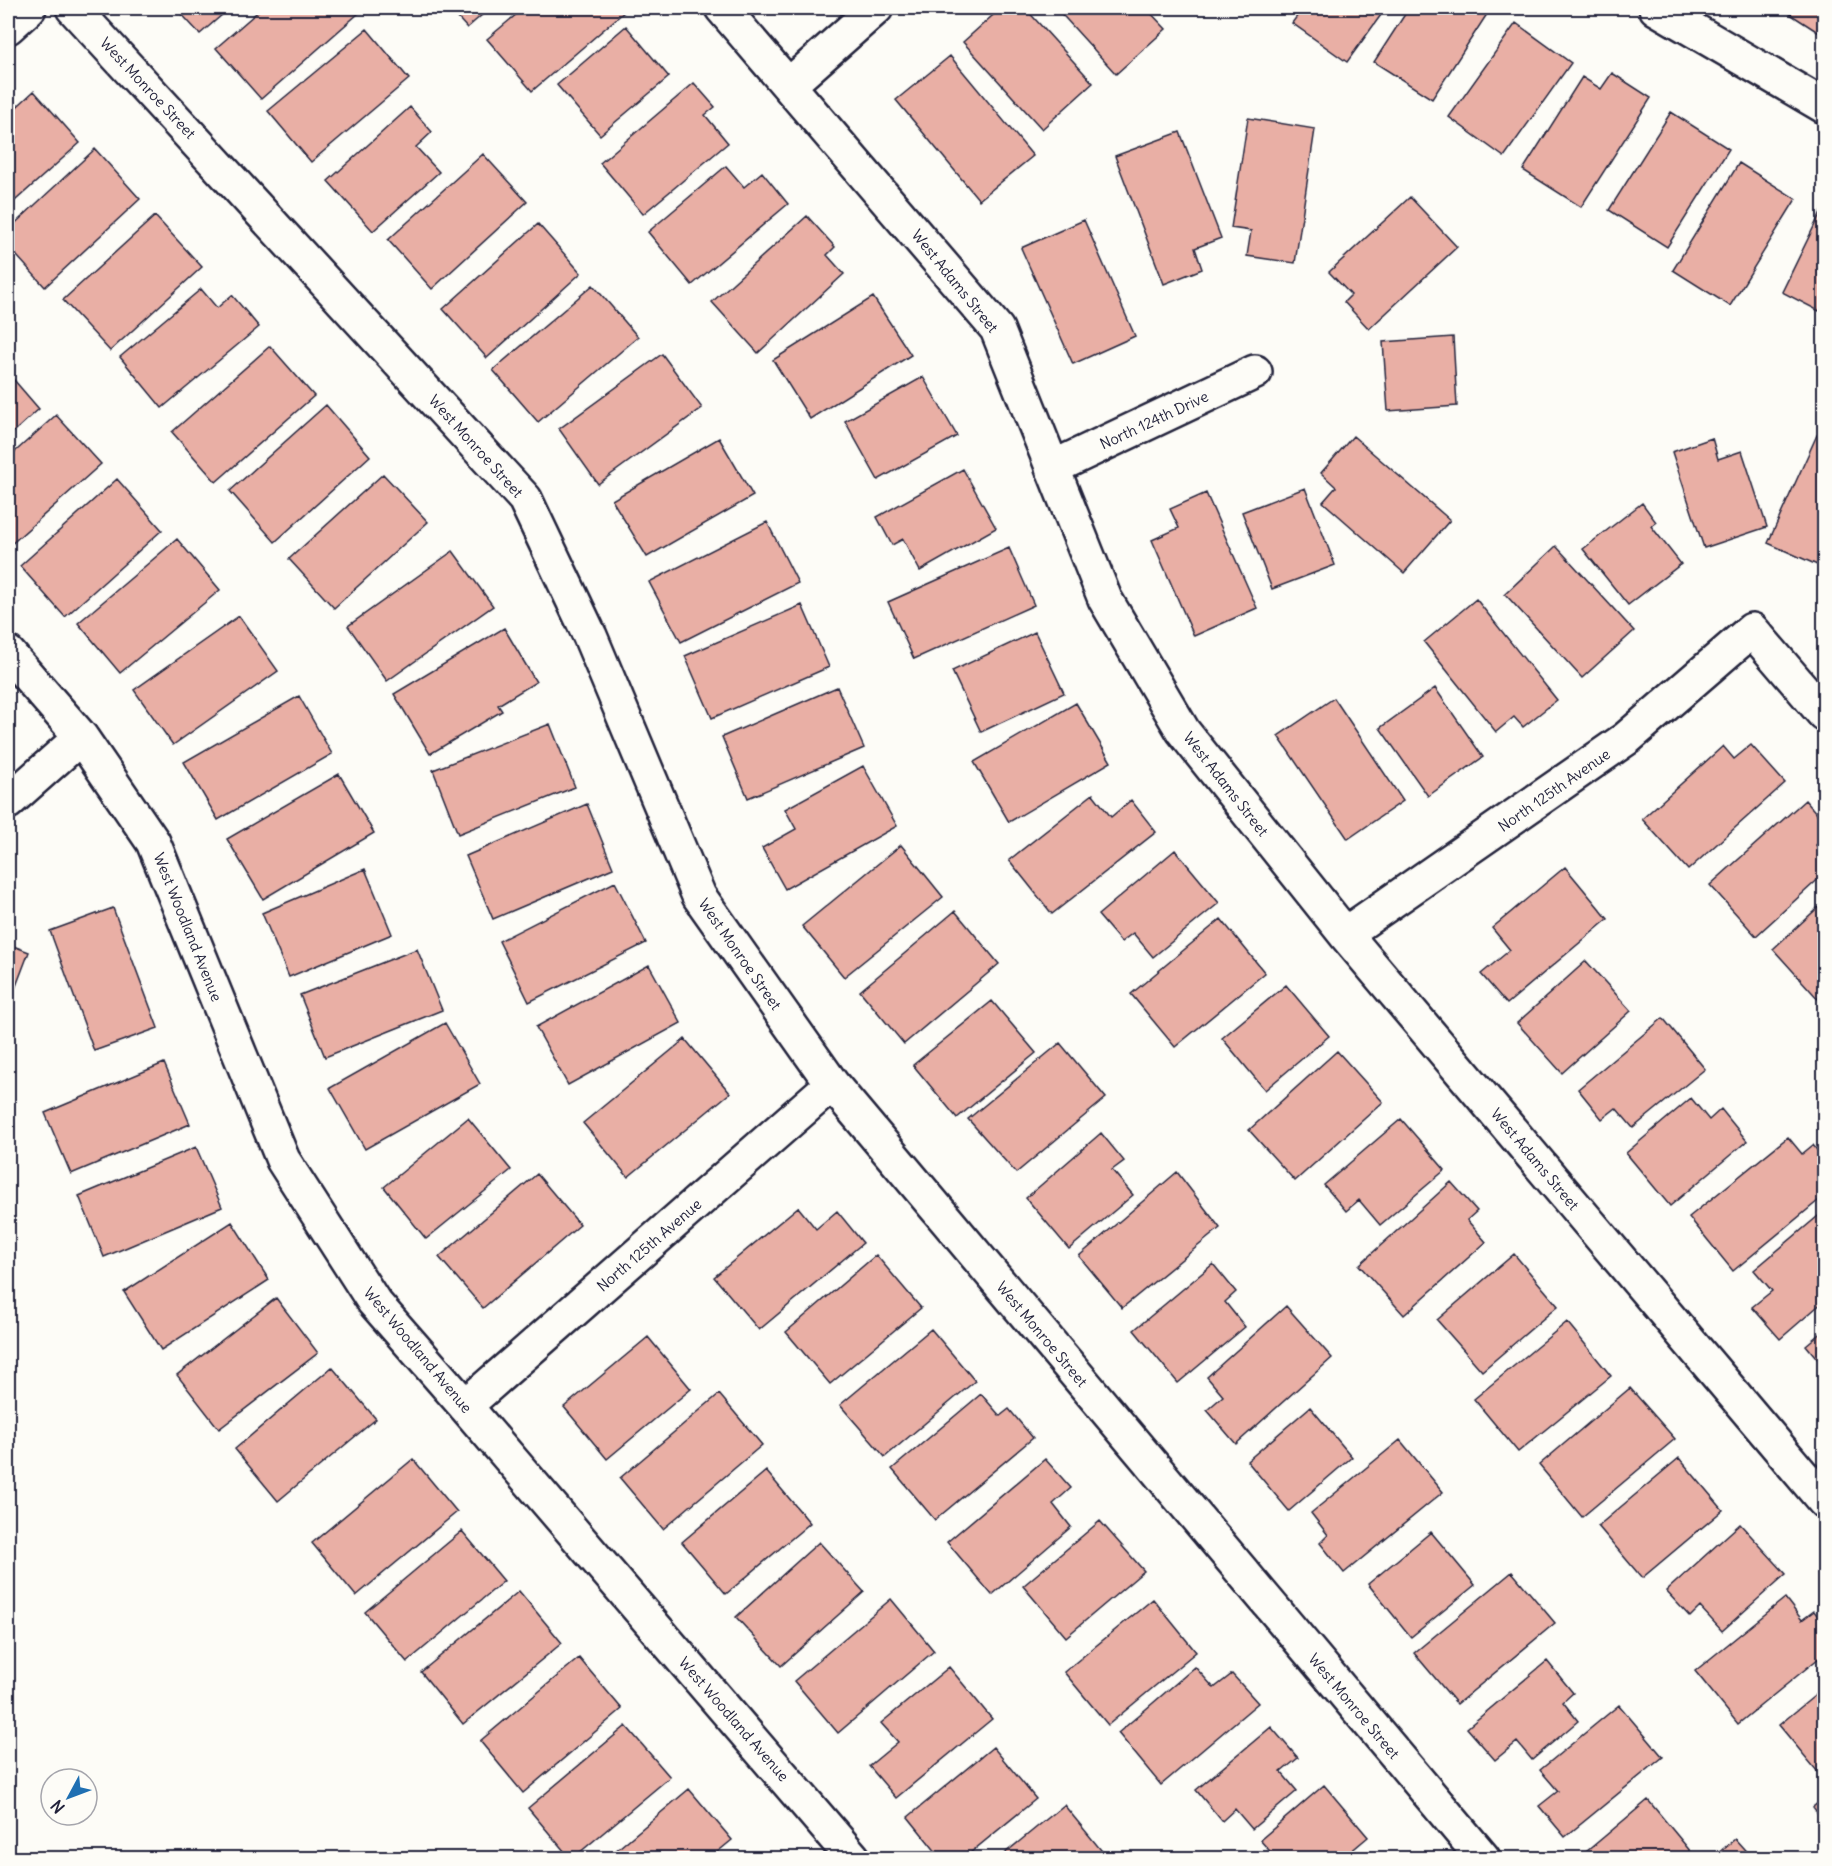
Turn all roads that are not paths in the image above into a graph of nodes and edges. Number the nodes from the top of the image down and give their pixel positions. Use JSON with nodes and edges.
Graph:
{"nodes":[{"id":1,"x":29,"y":8,"type":"edge"},
{"id":2,"x":74,"y":8,"type":"edge"},
{"id":3,"x":722,"y":8,"type":"edge"},
{"id":4,"x":876,"y":8,"type":"edge"},
{"id":5,"x":1656,"y":8,"type":"edge"},
{"id":6,"x":8,"y":27,"type":"edge"},
{"id":7,"x":789,"y":84,"type":"junction"},
{"id":8,"x":1824,"y":106,"type":"edge"},
{"id":9,"x":1255,"y":372,"type":"dead end"},
{"id":10,"x":1052,"y":468,"type":"junction"},
{"id":11,"x":8,"y":653,"type":"edge"},
{"id":12,"x":1824,"y":714,"type":"edge"},
{"id":13,"x":81,"y":737,"type":"junction"},
{"id":14,"x":8,"y":802,"type":"edge"},
{"id":15,"x":1345,"y":934,"type":"junction"},
{"id":16,"x":832,"y":1084,"type":"junction"},
{"id":17,"x":465,"y":1406,"type":"junction"},
{"id":18,"x":1824,"y":1502,"type":"edge"},
{"id":19,"x":853,"y":1858,"type":"edge"},
{"id":20,"x":1483,"y":1858,"type":"edge"}],
"edges":[{"from":1,"to":6,"type":"street"},
{"from":2,"to":16,"type":"street","name":"West Monroe Street"},
{"from":3,"to":7,"type":"street","name":"West Adams Street"},
{"from":4,"to":7,"type":"street"},
{"from":5,"to":8,"type":"street"},
{"from":7,"to":10,"type":"street","name":"West Adams Street"},
{"from":9,"to":10,"type":"street","name":"North 124th Drive"},
{"from":10,"to":15,"type":"street","name":"West Adams Street"},
{"from":11,"to":13,"type":"street","name":"West Woodland Avenue"},
{"from":12,"to":15,"type":"street","name":"North 125th Avenue"},
{"from":13,"to":14,"type":"street"},
{"from":13,"to":17,"type":"street","name":"West Woodland Avenue"},
{"from":15,"to":18,"type":"street","name":"West Adams Street"},
{"from":16,"to":17,"type":"street","name":"North 125th Avenue"},
{"from":16,"to":20,"type":"street","name":"West Monroe Street"},
{"from":17,"to":19,"type":"street","name":"West Woodland Avenue"}]}
